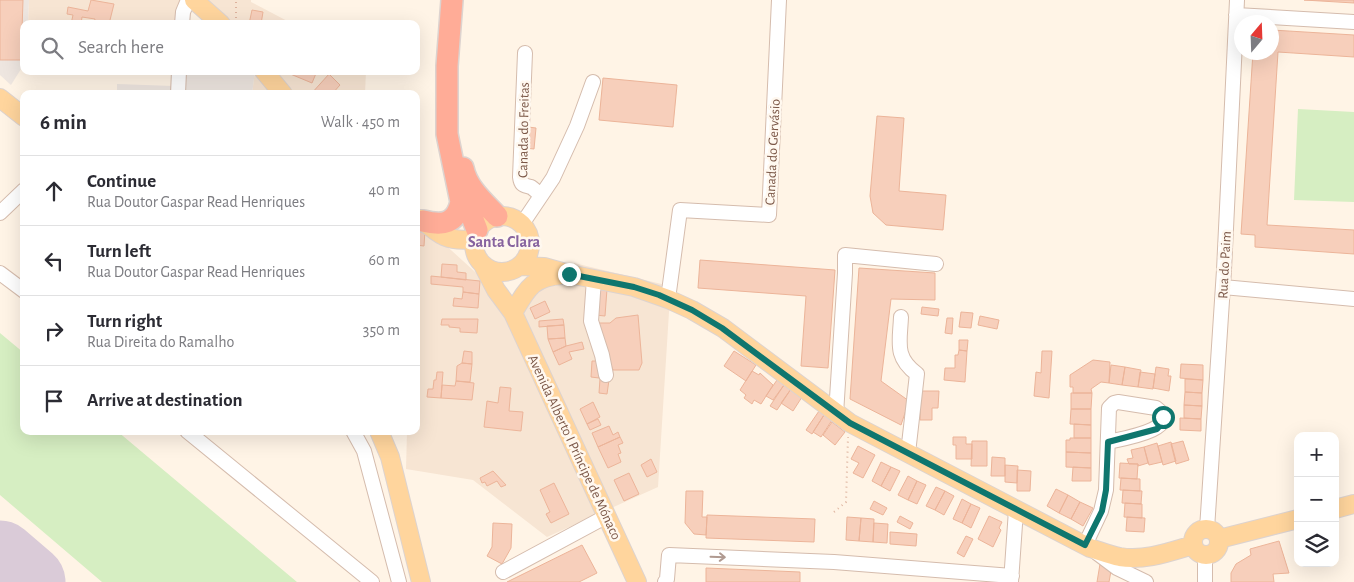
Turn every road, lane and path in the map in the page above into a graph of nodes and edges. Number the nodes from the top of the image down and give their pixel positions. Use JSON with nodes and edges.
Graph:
{"nodes":[{"id":1,"x":188,"y":0,"type":"edge"},
{"id":2,"x":194,"y":0,"type":"edge"},
{"id":3,"x":236,"y":0,"type":"edge"},
{"id":4,"x":452,"y":0,"type":"edge"},
{"id":5,"x":463,"y":0,"type":"edge"},
{"id":6,"x":779,"y":0,"type":"edge"},
{"id":7,"x":1237,"y":0,"type":"edge"},
{"id":8,"x":1236,"y":14,"type":"junction"},
{"id":9,"x":182,"y":20,"type":"edge"},
{"id":10,"x":216,"y":20,"type":"edge"},
{"id":11,"x":236,"y":20,"type":"edge"},
{"id":12,"x":1354,"y":22,"type":"edge"},
{"id":13,"x":525,"y":53,"type":"dead end"},
{"id":14,"x":179,"y":75,"type":"edge"},
{"id":15,"x":267,"y":75,"type":"edge"},
{"id":16,"x":593,"y":82,"type":"dead end"},
{"id":17,"x":178,"y":90,"type":"edge"},
{"id":18,"x":281,"y":90,"type":"edge"},
{"id":19,"x":0,"y":98,"type":"edge"},
{"id":20,"x":20,"y":114,"type":"edge"},
{"id":21,"x":457,"y":179,"type":"junction"},
{"id":22,"x":20,"y":194,"type":"edge"},
{"id":23,"x":541,"y":195,"type":"junction"},
{"id":24,"x":0,"y":212,"type":"edge"},
{"id":25,"x":497,"y":216,"type":"junction"},
{"id":26,"x":420,"y":218,"type":"edge"},
{"id":27,"x":522,"y":224,"type":"junction"},
{"id":28,"x":475,"y":234,"type":"junction"},
{"id":29,"x":530,"y":242,"type":"junction"},
{"id":30,"x":936,"y":264,"type":"dead end"},
{"id":31,"x":483,"y":265,"type":"junction"},
{"id":32,"x":515,"y":269,"type":"junction"},
{"id":33,"x":562,"y":272,"type":"junction"},
{"id":34,"x":0,"y":273,"type":"edge"},
{"id":35,"x":594,"y":279,"type":"junction"},
{"id":36,"x":1222,"y":287,"type":"junction"},
{"id":37,"x":20,"y":288,"type":"edge"},
{"id":38,"x":668,"y":299,"type":"junction"},
{"id":39,"x":1354,"y":299,"type":"edge"},
{"id":40,"x":513,"y":313,"type":"junction"},
{"id":41,"x":901,"y":316,"type":"dead end"},
{"id":42,"x":606,"y":375,"type":"dead end"},
{"id":43,"x":843,"y":418,"type":"junction"},
{"id":44,"x":192,"y":435,"type":"edge"},
{"id":45,"x":355,"y":435,"type":"edge"},
{"id":46,"x":381,"y":435,"type":"edge"},
{"id":47,"x":1108,"y":442,"type":"dead end"},
{"id":48,"x":908,"y":453,"type":"junction"},
{"id":49,"x":1354,"y":504,"type":"edge"},
{"id":50,"x":1339,"y":508,"type":"edge"},
{"id":51,"x":1016,"y":510,"type":"junction"},
{"id":52,"x":834,"y":512,"type":"dead end"},
{"id":53,"x":607,"y":516,"type":"junction"},
{"id":54,"x":1294,"y":520,"type":"edge"},
{"id":55,"x":1213,"y":534,"type":"junction"},
{"id":56,"x":1087,"y":547,"type":"junction"},
{"id":57,"x":1199,"y":550,"type":"junction"},
{"id":58,"x":503,"y":572,"type":"dead end"},
{"id":59,"x":1012,"y":579,"type":"edge"},
{"id":60,"x":372,"y":582,"type":"edge"},
{"id":61,"x":399,"y":582,"type":"edge"},
{"id":62,"x":420,"y":582,"type":"edge"},
{"id":63,"x":638,"y":582,"type":"edge"},
{"id":64,"x":665,"y":582,"type":"edge"},
{"id":65,"x":1146,"y":582,"type":"edge"},
{"id":66,"x":1205,"y":582,"type":"edge"}],
"edges":[{"from":1,"to":9,"type":"street"},
{"from":2,"to":10,"type":"main road"},
{"from":3,"to":11,"type":"path"},
{"from":4,"to":21,"type":"highway"},
{"from":5,"to":25,"type":"highway"},
{"from":6,"to":38,"type":"street","name":"Canada do Gervásio"},
{"from":7,"to":8,"type":"street","name":"Rua do Paim"},
{"from":8,"to":12,"type":"street"},
{"from":8,"to":36,"type":"street","name":"Rua do Paim"},
{"from":13,"to":23,"type":"street","name":"Canada do Freitas"},
{"from":14,"to":17,"type":"street"},
{"from":15,"to":18,"type":"main road"},
{"from":16,"to":23,"type":"street"},
{"from":19,"to":20,"type":"main road"},
{"from":21,"to":26,"type":"highway"},
{"from":21,"to":28,"type":"highway"},
{"from":22,"to":24,"type":"street"},
{"from":23,"to":27,"type":"street"},
{"from":25,"to":27,"type":"main road"},
{"from":25,"to":28,"type":"main road"},
{"from":26,"to":28,"type":"main road"},
{"from":27,"to":29,"type":"main road"},
{"from":28,"to":31,"type":"main road"},
{"from":29,"to":32,"type":"main road"},
{"from":29,"to":33,"type":"main road"},
{"from":30,"to":43,"type":"street"},
{"from":31,"to":32,"type":"main road"},
{"from":31,"to":40,"type":"main road","name":"Avenida Alberto I Príncipe de Mónaco"},
{"from":32,"to":33,"type":"main road"},
{"from":32,"to":40,"type":"main road","name":"Avenida Alberto I Príncipe de Mónaco"},
{"from":33,"to":35,"type":"main road"},
{"from":33,"to":40,"type":"main road"},
{"from":34,"to":37,"type":"street"},
{"from":35,"to":38,"type":"main road"},
{"from":35,"to":42,"type":"street"},
{"from":36,"to":39,"type":"street"},
{"from":36,"to":55,"type":"street","name":"Rua do Paim"},
{"from":38,"to":43,"type":"main road"},
{"from":40,"to":53,"type":"main road","name":"Avenida Alberto I Príncipe de Mónaco"},
{"from":41,"to":48,"type":"street"},
{"from":43,"to":48,"type":"main road"},
{"from":43,"to":52,"type":"path"},
{"from":44,"to":60,"type":"street"},
{"from":45,"to":61,"type":"street"},
{"from":46,"to":62,"type":"main road"},
{"from":47,"to":56,"type":"street"},
{"from":48,"to":51,"type":"main road"},
{"from":49,"to":50,"type":"main road"},
{"from":51,"to":56,"type":"main road"},
{"from":51,"to":59,"type":"street"},
{"from":53,"to":58,"type":"street"},
{"from":53,"to":63,"type":"main road","name":"Avenida Alberto I Príncipe de Mónaco"},
{"from":54,"to":55,"type":"main road"},
{"from":55,"to":57,"type":"main road"},
{"from":55,"to":57,"type":"main road"},
{"from":56,"to":57,"type":"main road"},
{"from":56,"to":65,"type":"street"},
{"from":57,"to":66,"type":"street"},
{"from":64,"to":59,"type":"street","one_way":true}]}
